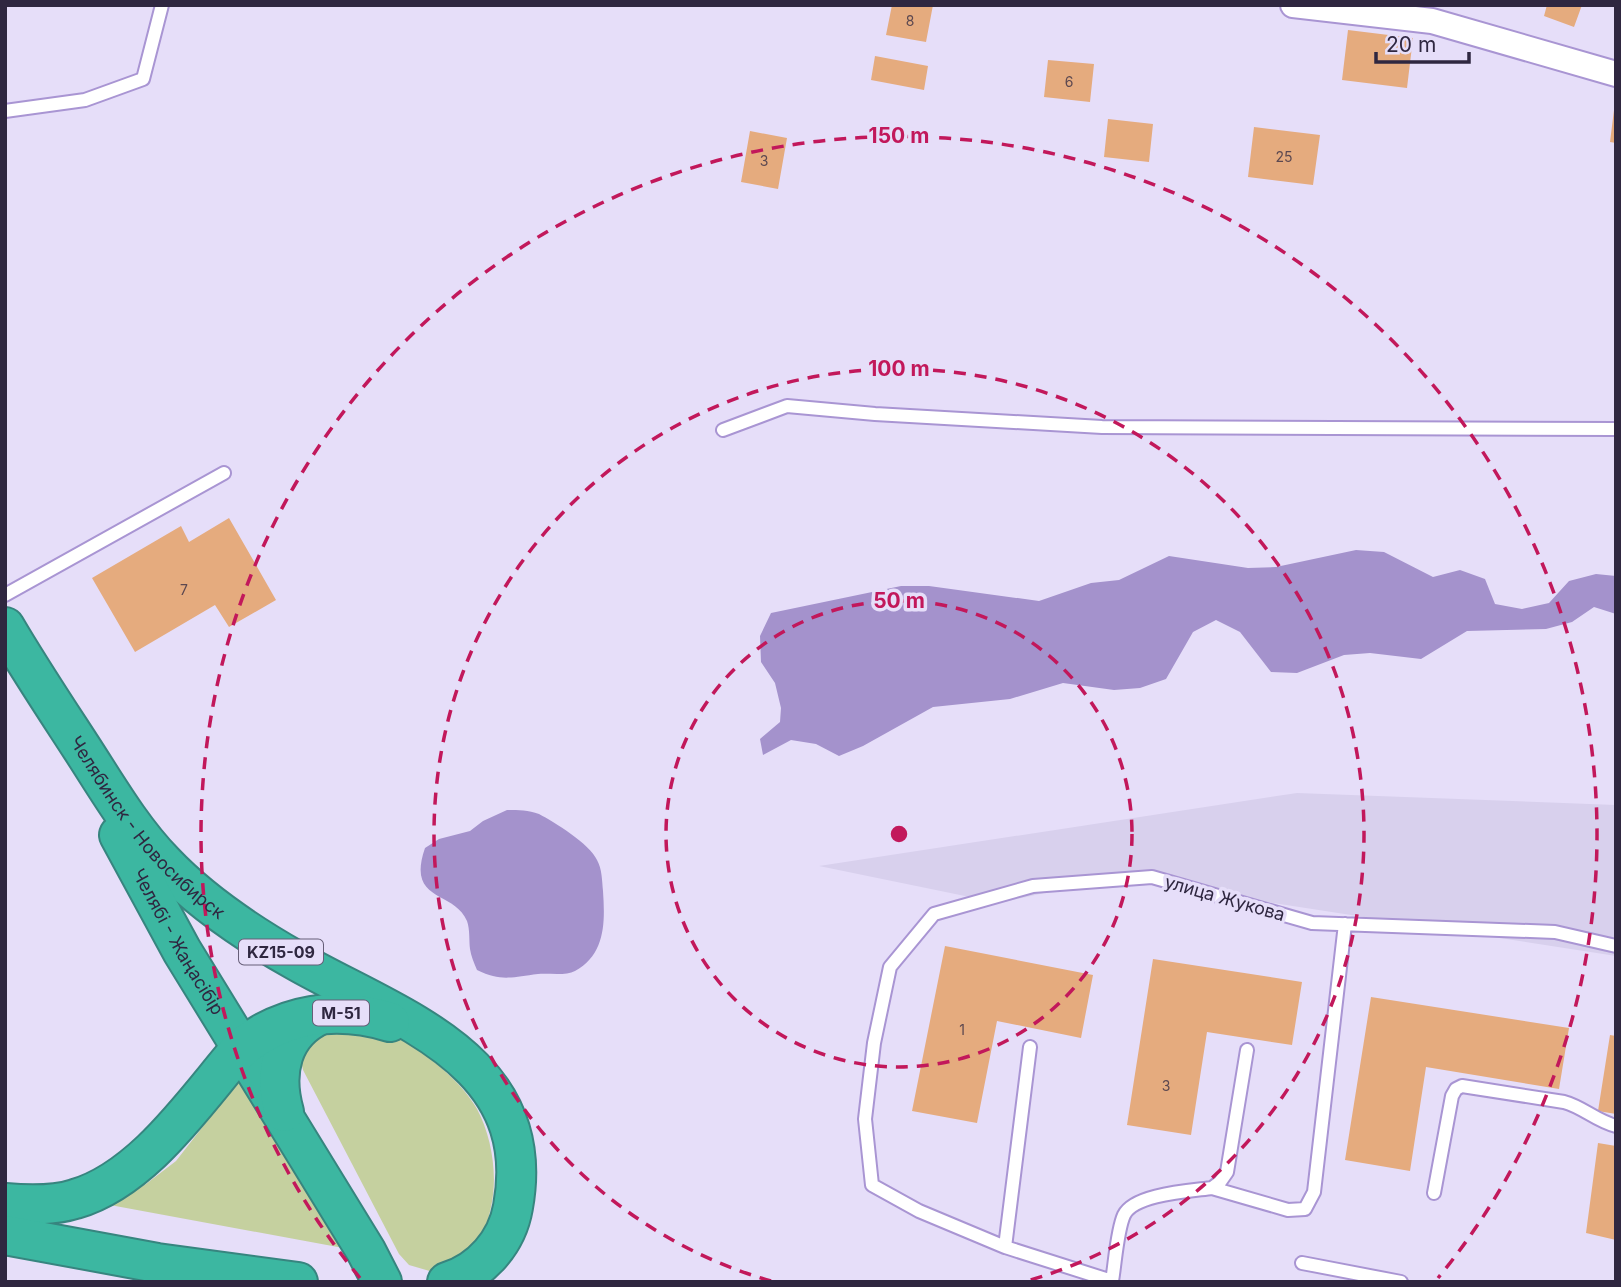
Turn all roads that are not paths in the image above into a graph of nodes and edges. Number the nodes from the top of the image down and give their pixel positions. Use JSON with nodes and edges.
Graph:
{"nodes":[{"id":1,"x":162,"y":5,"type":"edge"},
{"id":2,"x":1293,"y":5,"type":"edge"},
{"id":3,"x":1433,"y":13,"type":"edge"},
{"id":4,"x":1616,"y":75,"type":"edge"},
{"id":5,"x":5,"y":111,"type":"edge"},
{"id":6,"x":1616,"y":429,"type":"edge"},
{"id":7,"x":723,"y":430,"type":"dead end"},
{"id":8,"x":224,"y":473,"type":"dead end"},
{"id":9,"x":5,"y":595,"type":"edge"},
{"id":10,"x":11,"y":638,"type":"edge"},
{"id":11,"x":1345,"y":924,"type":"junction"},
{"id":12,"x":1616,"y":946,"type":"edge"},
{"id":13,"x":325,"y":1013,"type":"junction"},
{"id":14,"x":444,"y":1042,"type":"junction"},
{"id":15,"x":1030,"y":1047,"type":"dead end"},
{"id":16,"x":241,"y":1048,"type":"junction"},
{"id":17,"x":1247,"y":1050,"type":"dead end"},
{"id":18,"x":1616,"y":1126,"type":"edge"},
{"id":19,"x":293,"y":1133,"type":"junction"},
{"id":20,"x":1212,"y":1188,"type":"junction"},
{"id":21,"x":1434,"y":1193,"type":"dead end"},
{"id":22,"x":5,"y":1203,"type":"edge"},
{"id":23,"x":5,"y":1235,"type":"edge"},
{"id":24,"x":1005,"y":1247,"type":"junction"},
{"id":25,"x":1302,"y":1264,"type":"dead end"},
{"id":26,"x":291,"y":1281,"type":"edge"},
{"id":27,"x":382,"y":1282,"type":"edge"},
{"id":28,"x":447,"y":1282,"type":"edge"},
{"id":29,"x":1112,"y":1282,"type":"edge"},
{"id":30,"x":1401,"y":1282,"type":"edge"}],
"edges":[{"from":1,"to":5,"type":"lane"},
{"from":2,"to":3,"type":"street"},
{"from":3,"to":4,"type":"street"},
{"from":6,"to":7,"type":"lane"},
{"from":8,"to":9,"type":"lane"},
{"from":10,"to":14,"type":"highway","name":"Челябинск - Новосибирск","number":"KZ15-09"},
{"from":10,"to":16,"type":"highway","name":"Челябі - Жаңасібір","number":"KZ15-09"},
{"from":11,"to":12,"type":"lane","name":"улица Жукова"},
{"from":11,"to":20,"type":"lane"},
{"from":11,"to":24,"type":"lane","name":"улица Жукова"},
{"from":13,"to":14,"type":"highway","number":"M-51"},
{"from":13,"to":16,"type":"highway","number":"M-51"},
{"from":13,"to":19,"type":"highway"},
{"from":14,"to":28,"type":"highway","name":"Челябинск - Новосибирск","number":"KZ15-09"},
{"from":15,"to":24,"type":"lane"},
{"from":16,"to":19,"type":"highway","number":"KZ15-09"},
{"from":16,"to":22,"type":"highway"},
{"from":17,"to":20,"type":"lane"},
{"from":18,"to":21,"type":"lane"},
{"from":19,"to":27,"type":"highway","number":"KZ15-09"},
{"from":20,"to":29,"type":"lane"},
{"from":23,"to":26,"type":"highway"},
{"from":24,"to":29,"type":"lane"},
{"from":25,"to":30,"type":"lane"}]}
